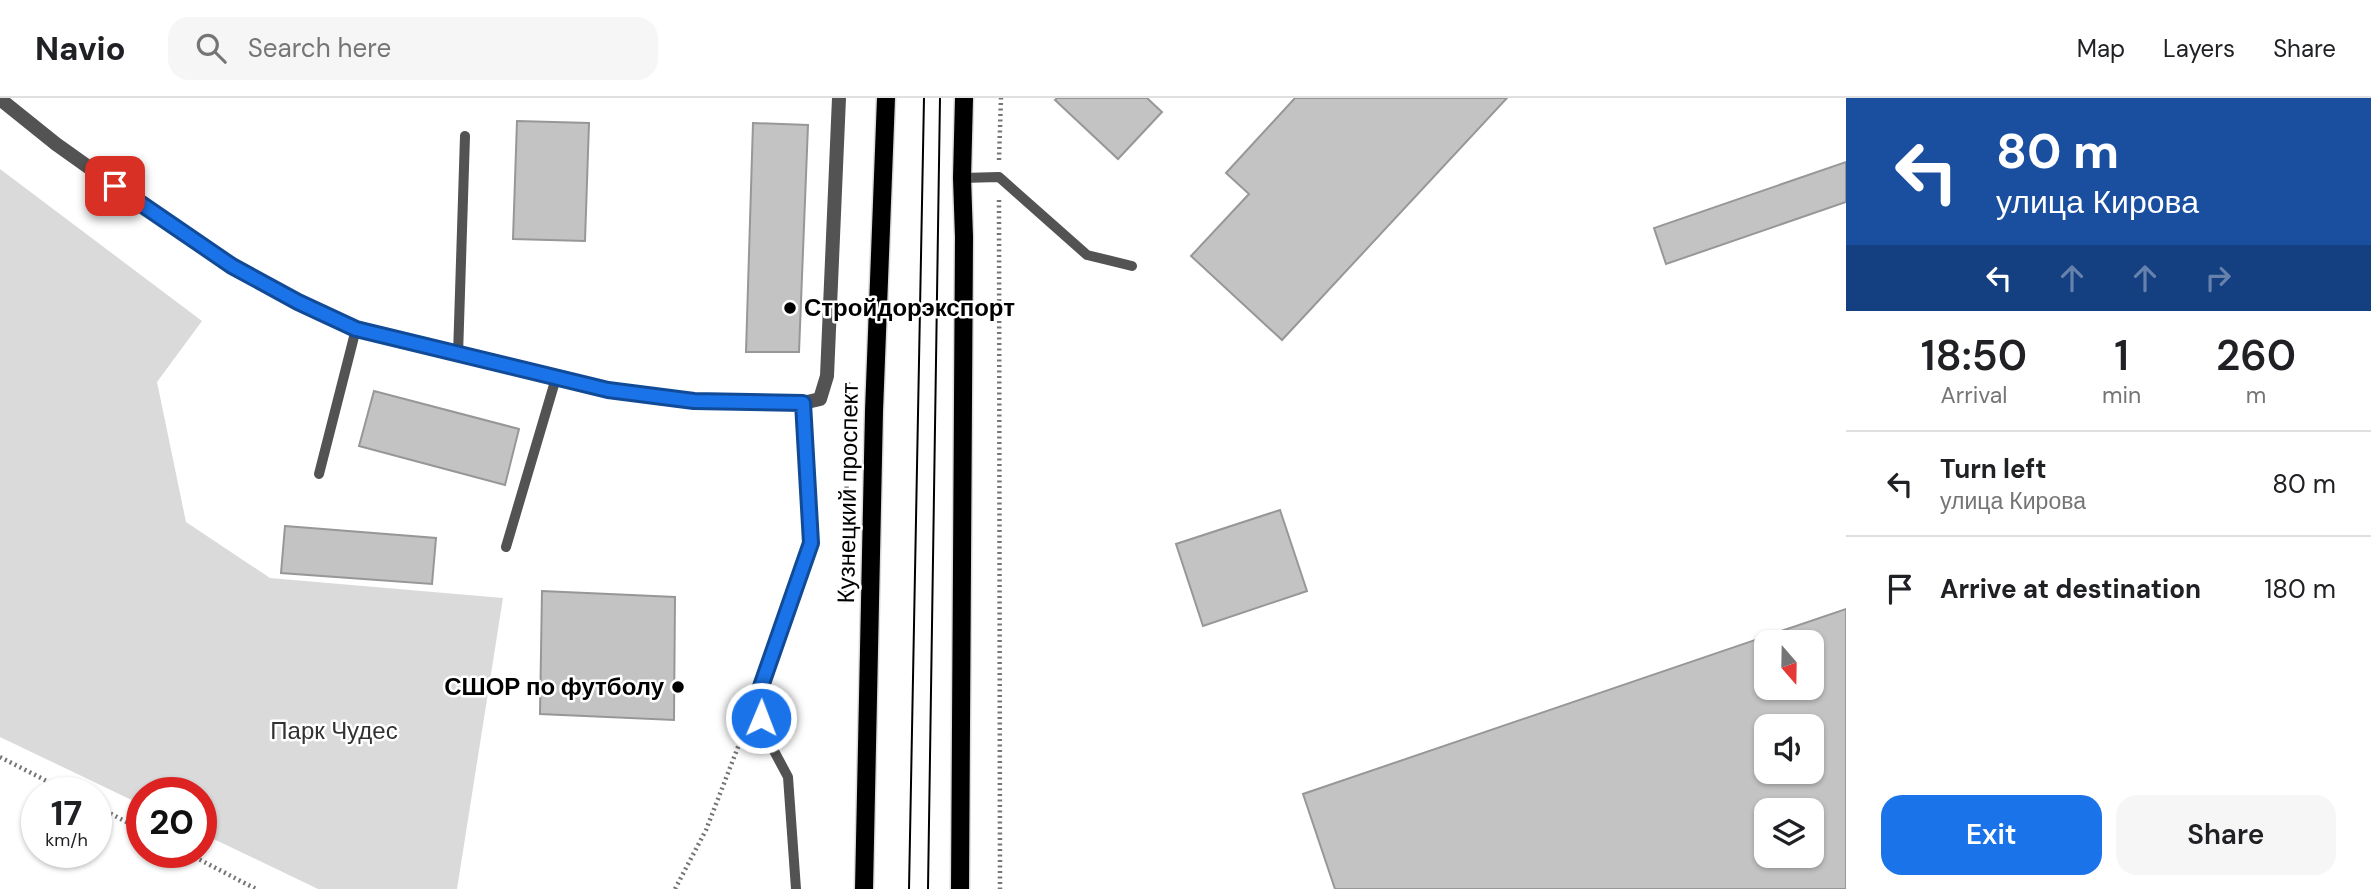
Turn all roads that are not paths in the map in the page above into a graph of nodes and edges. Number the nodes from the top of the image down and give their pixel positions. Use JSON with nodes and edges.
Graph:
{"nodes":[{"id":1,"x":839,"y":98,"type":"edge"},
{"id":2,"x":886,"y":98,"type":"edge"},
{"id":3,"x":964,"y":98,"type":"edge"},
{"id":4,"x":6,"y":101,"type":"edge"},
{"id":5,"x":465,"y":136,"type":"dead end"},
{"id":6,"x":961,"y":178,"type":"junction"},
{"id":7,"x":1132,"y":266,"type":"dead end"},
{"id":8,"x":356,"y":329,"type":"junction"},
{"id":9,"x":458,"y":355,"type":"junction"},
{"id":10,"x":555,"y":378,"type":"junction"},
{"id":11,"x":803,"y":403,"type":"junction"},
{"id":12,"x":319,"y":474,"type":"dead end"},
{"id":13,"x":506,"y":547,"type":"dead end"},
{"id":14,"x":796,"y":889,"type":"edge"},
{"id":15,"x":864,"y":889,"type":"edge"},
{"id":16,"x":960,"y":889,"type":"edge"}],
"edges":[{"from":1,"to":11,"type":"street","name":"Кузнецкий проспект"},
{"from":2,"to":15,"type":"main road","name":"Кузнецкий проспект"},
{"from":3,"to":6,"type":"main road"},
{"from":4,"to":8,"type":"street"},
{"from":5,"to":9,"type":"lane"},
{"from":6,"to":7,"type":"lane"},
{"from":6,"to":16,"type":"main road"},
{"from":8,"to":9,"type":"street"},
{"from":8,"to":12,"type":"lane"},
{"from":9,"to":10,"type":"street"},
{"from":10,"to":11,"type":"street"},
{"from":10,"to":13,"type":"lane"},
{"from":11,"to":14,"type":"lane"}]}
